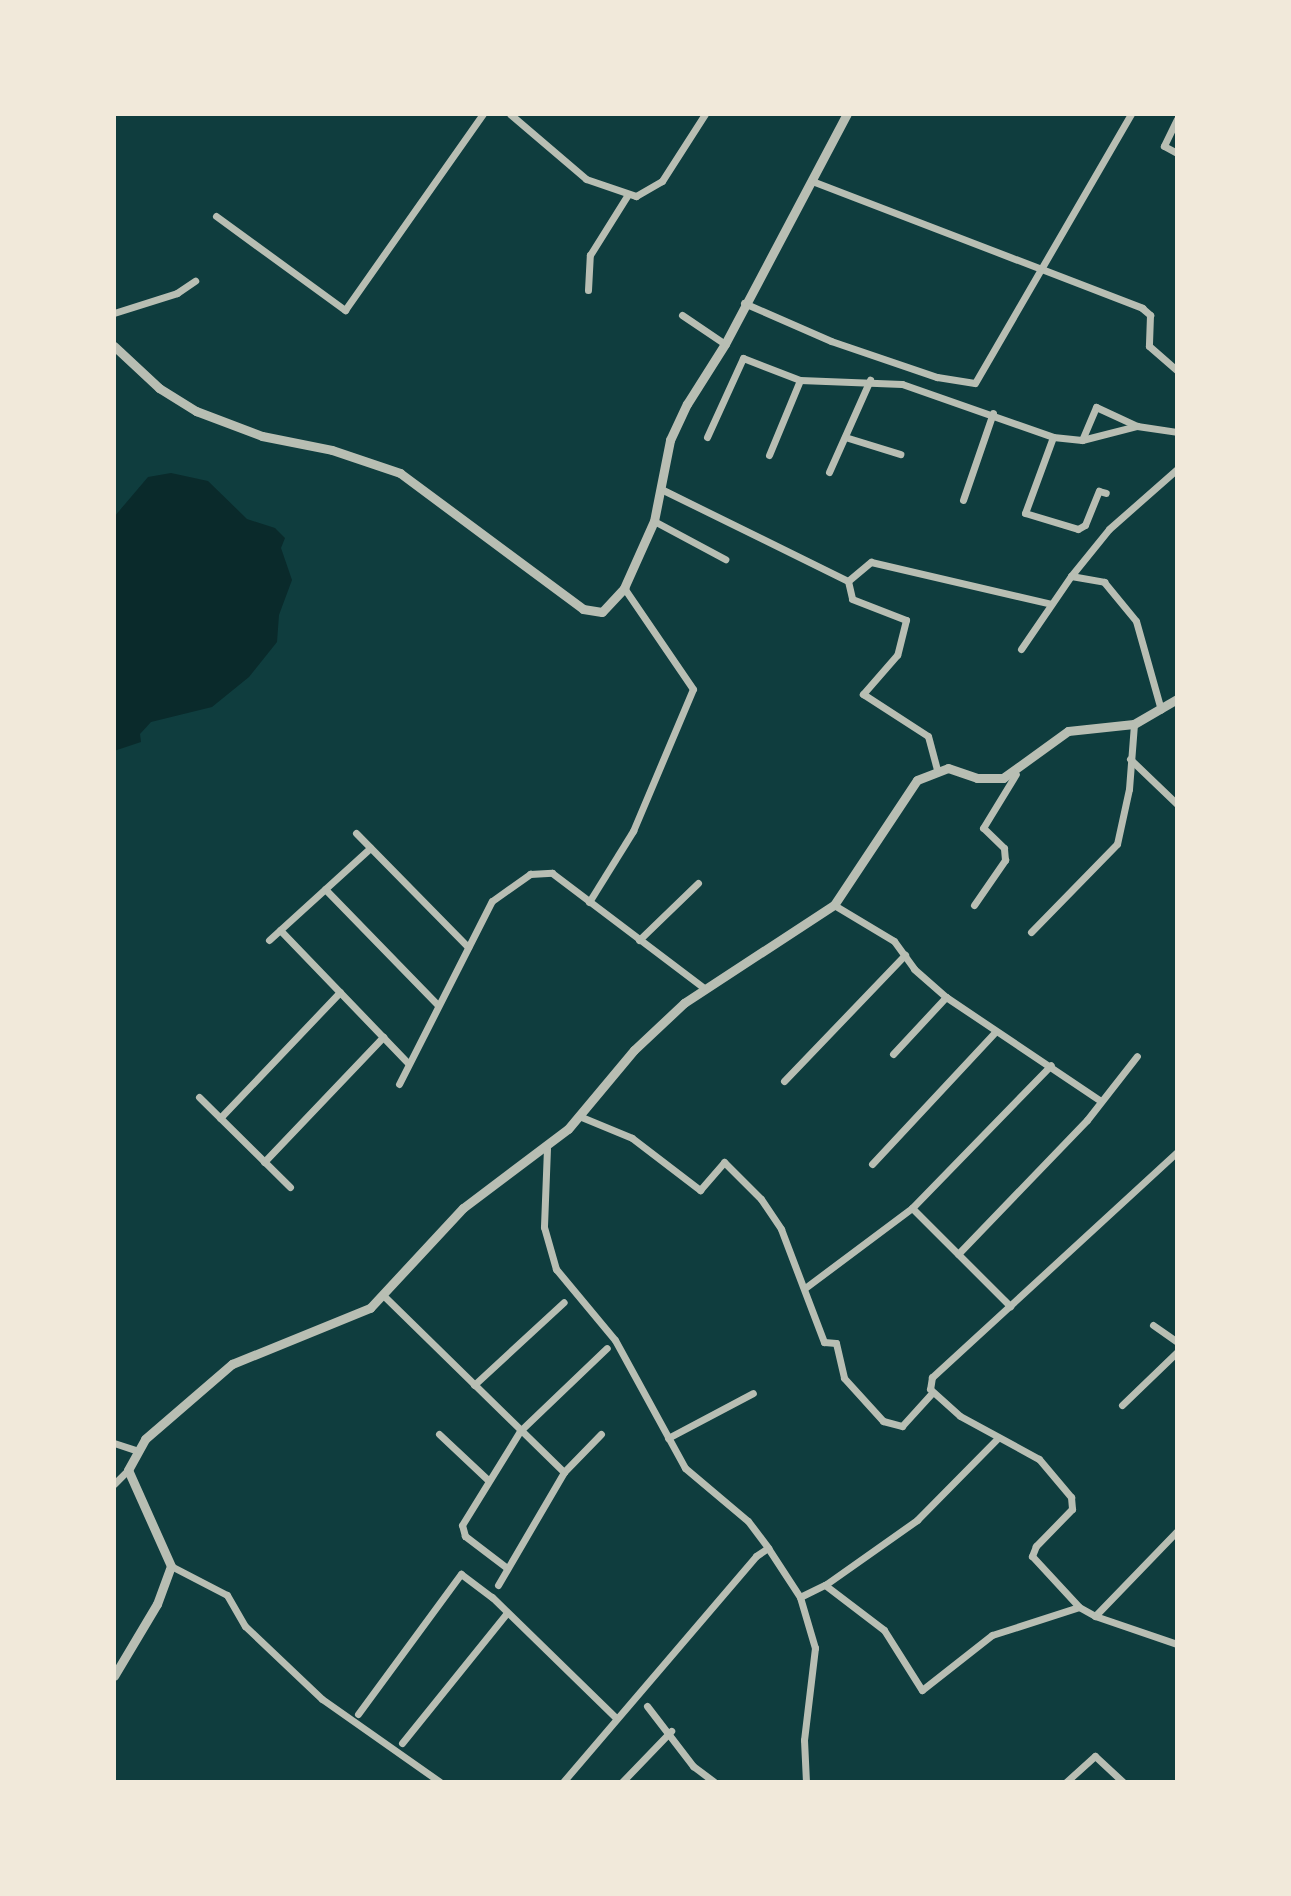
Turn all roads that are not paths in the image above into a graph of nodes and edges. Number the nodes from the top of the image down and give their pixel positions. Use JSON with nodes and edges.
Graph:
{"nodes":[{"id":1,"x":483,"y":114,"type":"edge"},
{"id":2,"x":510,"y":114,"type":"edge"},
{"id":3,"x":705,"y":114,"type":"edge"},
{"id":4,"x":847,"y":114,"type":"edge"},
{"id":5,"x":1131,"y":114,"type":"edge"},
{"id":6,"x":1177,"y":119,"type":"edge"},
{"id":7,"x":1177,"y":153,"type":"edge"},
{"id":8,"x":812,"y":181,"type":"junction"},
{"id":9,"x":627,"y":196,"type":"junction"},
{"id":10,"x":216,"y":216,"type":"dead end"},
{"id":11,"x":1042,"y":265,"type":"junction"},
{"id":12,"x":195,"y":281,"type":"dead end"},
{"id":13,"x":588,"y":290,"type":"dead end"},
{"id":14,"x":744,"y":303,"type":"junction"},
{"id":15,"x":114,"y":313,"type":"edge"},
{"id":16,"x":682,"y":315,"type":"dead end"},
{"id":17,"x":725,"y":344,"type":"junction"},
{"id":18,"x":114,"y":346,"type":"edge"},
{"id":19,"x":1177,"y":370,"type":"edge"},
{"id":20,"x":800,"y":380,"type":"junction"},
{"id":21,"x":870,"y":380,"type":"junction"},
{"id":22,"x":993,"y":413,"type":"junction"},
{"id":23,"x":1137,"y":426,"type":"junction"},
{"id":24,"x":1177,"y":432,"type":"edge"},
{"id":25,"x":707,"y":437,"type":"dead end"},
{"id":26,"x":845,"y":437,"type":"junction"},
{"id":27,"x":1053,"y":437,"type":"junction"},
{"id":28,"x":1082,"y":440,"type":"junction"},
{"id":29,"x":900,"y":454,"type":"dead end"},
{"id":30,"x":769,"y":455,"type":"dead end"},
{"id":31,"x":1177,"y":469,"type":"edge"},
{"id":32,"x":829,"y":472,"type":"dead end"},
{"id":33,"x":661,"y":489,"type":"junction"},
{"id":34,"x":1106,"y":493,"type":"dead end"},
{"id":35,"x":963,"y":500,"type":"dead end"},
{"id":36,"x":654,"y":521,"type":"junction"},
{"id":37,"x":725,"y":559,"type":"dead end"},
{"id":38,"x":1071,"y":576,"type":"junction"},
{"id":39,"x":848,"y":581,"type":"junction"},
{"id":40,"x":624,"y":588,"type":"junction"},
{"id":41,"x":1051,"y":604,"type":"junction"},
{"id":42,"x":1021,"y":649,"type":"dead end"},
{"id":43,"x":1177,"y":699,"type":"edge"},
{"id":44,"x":1162,"y":712,"type":"junction"},
{"id":45,"x":1134,"y":724,"type":"junction"},
{"id":46,"x":1130,"y":759,"type":"junction"},
{"id":47,"x":937,"y":770,"type":"junction"},
{"id":48,"x":1016,"y":774,"type":"junction"},
{"id":49,"x":1177,"y":804,"type":"edge"},
{"id":50,"x":356,"y":833,"type":"dead end"},
{"id":51,"x":370,"y":848,"type":"junction"},
{"id":52,"x":698,"y":883,"type":"dead end"},
{"id":53,"x":325,"y":889,"type":"junction"},
{"id":54,"x":589,"y":902,"type":"junction"},
{"id":55,"x":834,"y":905,"type":"junction"},
{"id":56,"x":974,"y":905,"type":"dead end"},
{"id":57,"x":280,"y":930,"type":"junction"},
{"id":58,"x":1031,"y":932,"type":"dead end"},
{"id":59,"x":269,"y":940,"type":"dead end"},
{"id":60,"x":639,"y":940,"type":"junction"},
{"id":61,"x":468,"y":947,"type":"junction"},
{"id":62,"x":905,"y":955,"type":"junction"},
{"id":63,"x":704,"y":988,"type":"junction"},
{"id":64,"x":340,"y":992,"type":"junction"},
{"id":65,"x":946,"y":997,"type":"junction"},
{"id":66,"x":438,"y":1005,"type":"junction"},
{"id":67,"x":995,"y":1032,"type":"junction"},
{"id":68,"x":383,"y":1037,"type":"junction"},
{"id":69,"x":893,"y":1054,"type":"dead end"},
{"id":70,"x":1137,"y":1056,"type":"dead end"},
{"id":71,"x":408,"y":1063,"type":"junction"},
{"id":72,"x":1051,"y":1065,"type":"junction"},
{"id":73,"x":784,"y":1081,"type":"dead end"},
{"id":74,"x":399,"y":1084,"type":"dead end"},
{"id":75,"x":199,"y":1097,"type":"dead end"},
{"id":76,"x":1099,"y":1100,"type":"junction"},
{"id":77,"x":579,"y":1116,"type":"junction"},
{"id":78,"x":220,"y":1118,"type":"junction"},
{"id":79,"x":547,"y":1148,"type":"junction"},
{"id":80,"x":1177,"y":1152,"type":"edge"},
{"id":81,"x":264,"y":1162,"type":"junction"},
{"id":82,"x":872,"y":1164,"type":"dead end"},
{"id":83,"x":290,"y":1187,"type":"dead end"},
{"id":84,"x":912,"y":1208,"type":"junction"},
{"id":85,"x":958,"y":1254,"type":"junction"},
{"id":86,"x":805,"y":1288,"type":"junction"},
{"id":87,"x":384,"y":1296,"type":"junction"},
{"id":88,"x":564,"y":1302,"type":"dead end"},
{"id":89,"x":1010,"y":1306,"type":"junction"},
{"id":90,"x":1153,"y":1325,"type":"dead end"},
{"id":91,"x":1177,"y":1342,"type":"edge"},
{"id":92,"x":607,"y":1348,"type":"dead end"},
{"id":93,"x":1177,"y":1352,"type":"edge"},
{"id":94,"x":474,"y":1385,"type":"junction"},
{"id":95,"x":753,"y":1393,"type":"dead end"},
{"id":96,"x":932,"y":1393,"type":"junction"},
{"id":97,"x":1122,"y":1405,"type":"dead end"},
{"id":98,"x":520,"y":1431,"type":"junction"},
{"id":99,"x":439,"y":1434,"type":"dead end"},
{"id":100,"x":601,"y":1434,"type":"dead end"},
{"id":101,"x":668,"y":1438,"type":"junction"},
{"id":102,"x":998,"y":1438,"type":"junction"},
{"id":103,"x":114,"y":1443,"type":"edge"},
{"id":104,"x":135,"y":1450,"type":"junction"},
{"id":105,"x":128,"y":1470,"type":"junction"},
{"id":106,"x":564,"y":1472,"type":"junction"},
{"id":107,"x":488,"y":1480,"type":"junction"},
{"id":108,"x":114,"y":1484,"type":"edge"},
{"id":109,"x":1177,"y":1531,"type":"edge"},
{"id":110,"x":768,"y":1548,"type":"junction"},
{"id":111,"x":171,"y":1566,"type":"junction"},
{"id":112,"x":507,"y":1568,"type":"junction"},
{"id":113,"x":498,"y":1585,"type":"dead end"},
{"id":114,"x":825,"y":1585,"type":"junction"},
{"id":115,"x":800,"y":1597,"type":"junction"},
{"id":116,"x":1079,"y":1607,"type":"junction"},
{"id":117,"x":507,"y":1613,"type":"junction"},
{"id":118,"x":1095,"y":1616,"type":"junction"},
{"id":119,"x":1177,"y":1644,"type":"edge"},
{"id":120,"x":114,"y":1676,"type":"edge"},
{"id":121,"x":647,"y":1706,"type":"dead end"},
{"id":122,"x":358,"y":1714,"type":"dead end"},
{"id":123,"x":616,"y":1718,"type":"junction"},
{"id":124,"x":671,"y":1731,"type":"junction"},
{"id":125,"x":402,"y":1743,"type":"dead end"},
{"id":126,"x":440,"y":1782,"type":"edge"},
{"id":127,"x":563,"y":1782,"type":"edge"},
{"id":128,"x":622,"y":1782,"type":"edge"},
{"id":129,"x":714,"y":1782,"type":"edge"},
{"id":130,"x":806,"y":1782,"type":"edge"},
{"id":131,"x":1066,"y":1782,"type":"edge"},
{"id":132,"x":1123,"y":1782,"type":"edge"}],
"edges":[{"from":1,"to":10,"type":"street"},
{"from":2,"to":9,"type":"street"},
{"from":3,"to":9,"type":"street"},
{"from":4,"to":8,"type":"street"},
{"from":5,"to":11,"type":"street"},
{"from":6,"to":7,"type":"street"},
{"from":8,"to":11,"type":"street"},
{"from":8,"to":14,"type":"street"},
{"from":9,"to":13,"type":"street"},
{"from":11,"to":14,"type":"street"},
{"from":11,"to":19,"type":"street"},
{"from":12,"to":15,"type":"street"},
{"from":14,"to":17,"type":"street"},
{"from":16,"to":17,"type":"street"},
{"from":17,"to":33,"type":"street"},
{"from":18,"to":40,"type":"street"},
{"from":20,"to":21,"type":"street"},
{"from":20,"to":25,"type":"street"},
{"from":20,"to":30,"type":"street"},
{"from":21,"to":22,"type":"street"},
{"from":21,"to":26,"type":"street"},
{"from":22,"to":27,"type":"street"},
{"from":22,"to":35,"type":"street"},
{"from":23,"to":24,"type":"street"},
{"from":23,"to":28,"type":"street"},
{"from":23,"to":28,"type":"street"},
{"from":26,"to":29,"type":"street"},
{"from":26,"to":32,"type":"street"},
{"from":27,"to":28,"type":"street"},
{"from":27,"to":34,"type":"street"},
{"from":31,"to":38,"type":"street"},
{"from":33,"to":36,"type":"street"},
{"from":33,"to":39,"type":"street"},
{"from":36,"to":37,"type":"street"},
{"from":36,"to":40,"type":"street"},
{"from":38,"to":41,"type":"street"},
{"from":38,"to":44,"type":"street"},
{"from":39,"to":41,"type":"street"},
{"from":39,"to":47,"type":"street"},
{"from":40,"to":54,"type":"street"},
{"from":41,"to":42,"type":"street"},
{"from":43,"to":44,"type":"street"},
{"from":44,"to":45,"type":"street"},
{"from":45,"to":46,"type":"street"},
{"from":45,"to":48,"type":"street"},
{"from":46,"to":49,"type":"street"},
{"from":46,"to":58,"type":"street"},
{"from":47,"to":48,"type":"street"},
{"from":47,"to":55,"type":"street"},
{"from":48,"to":56,"type":"street"},
{"from":50,"to":51,"type":"street"},
{"from":51,"to":53,"type":"street"},
{"from":51,"to":61,"type":"street"},
{"from":52,"to":60,"type":"street"},
{"from":53,"to":57,"type":"street"},
{"from":53,"to":66,"type":"street"},
{"from":54,"to":60,"type":"street"},
{"from":54,"to":61,"type":"street"},
{"from":55,"to":62,"type":"street"},
{"from":55,"to":63,"type":"street"},
{"from":57,"to":59,"type":"street"},
{"from":57,"to":64,"type":"street"},
{"from":60,"to":63,"type":"street"},
{"from":61,"to":66,"type":"street"},
{"from":62,"to":65,"type":"street"},
{"from":62,"to":73,"type":"street"},
{"from":63,"to":77,"type":"street"},
{"from":64,"to":68,"type":"street"},
{"from":64,"to":78,"type":"street"},
{"from":65,"to":67,"type":"street"},
{"from":65,"to":69,"type":"street"},
{"from":66,"to":71,"type":"street"},
{"from":67,"to":72,"type":"street"},
{"from":67,"to":82,"type":"street"},
{"from":68,"to":71,"type":"street"},
{"from":68,"to":81,"type":"street"},
{"from":70,"to":76,"type":"street"},
{"from":71,"to":74,"type":"street"},
{"from":72,"to":76,"type":"street"},
{"from":72,"to":84,"type":"street"},
{"from":75,"to":78,"type":"street"},
{"from":76,"to":85,"type":"street"},
{"from":77,"to":79,"type":"street"},
{"from":77,"to":86,"type":"street"},
{"from":78,"to":81,"type":"street"},
{"from":79,"to":87,"type":"street"},
{"from":79,"to":101,"type":"street"},
{"from":80,"to":89,"type":"street"},
{"from":81,"to":83,"type":"street"},
{"from":84,"to":85,"type":"street"},
{"from":84,"to":86,"type":"street"},
{"from":85,"to":89,"type":"street"},
{"from":86,"to":96,"type":"street"},
{"from":87,"to":94,"type":"street"},
{"from":87,"to":104,"type":"street"},
{"from":88,"to":94,"type":"street"},
{"from":89,"to":96,"type":"street"},
{"from":90,"to":91,"type":"street"},
{"from":92,"to":98,"type":"street"},
{"from":93,"to":97,"type":"street"},
{"from":94,"to":98,"type":"street"},
{"from":95,"to":101,"type":"street"},
{"from":96,"to":102,"type":"street"},
{"from":98,"to":106,"type":"street"},
{"from":98,"to":107,"type":"street"},
{"from":99,"to":107,"type":"street"},
{"from":100,"to":106,"type":"street"},
{"from":101,"to":110,"type":"street"},
{"from":102,"to":114,"type":"street"},
{"from":102,"to":116,"type":"street"},
{"from":103,"to":104,"type":"street"},
{"from":104,"to":105,"type":"street"},
{"from":105,"to":108,"type":"street"},
{"from":105,"to":111,"type":"street"},
{"from":106,"to":112,"type":"street"},
{"from":107,"to":112,"type":"street"},
{"from":109,"to":118,"type":"street"},
{"from":110,"to":115,"type":"street"},
{"from":110,"to":123,"type":"street"},
{"from":111,"to":120,"type":"street"},
{"from":111,"to":126,"type":"street"},
{"from":112,"to":113,"type":"street"},
{"from":114,"to":115,"type":"street"},
{"from":114,"to":116,"type":"street"},
{"from":115,"to":130,"type":"street"},
{"from":116,"to":118,"type":"street"},
{"from":117,"to":122,"type":"street"},
{"from":117,"to":123,"type":"street"},
{"from":117,"to":125,"type":"street"},
{"from":118,"to":119,"type":"street"},
{"from":121,"to":124,"type":"street"},
{"from":123,"to":127,"type":"street"},
{"from":124,"to":128,"type":"street"},
{"from":124,"to":129,"type":"street"},
{"from":131,"to":132,"type":"street"}]}
